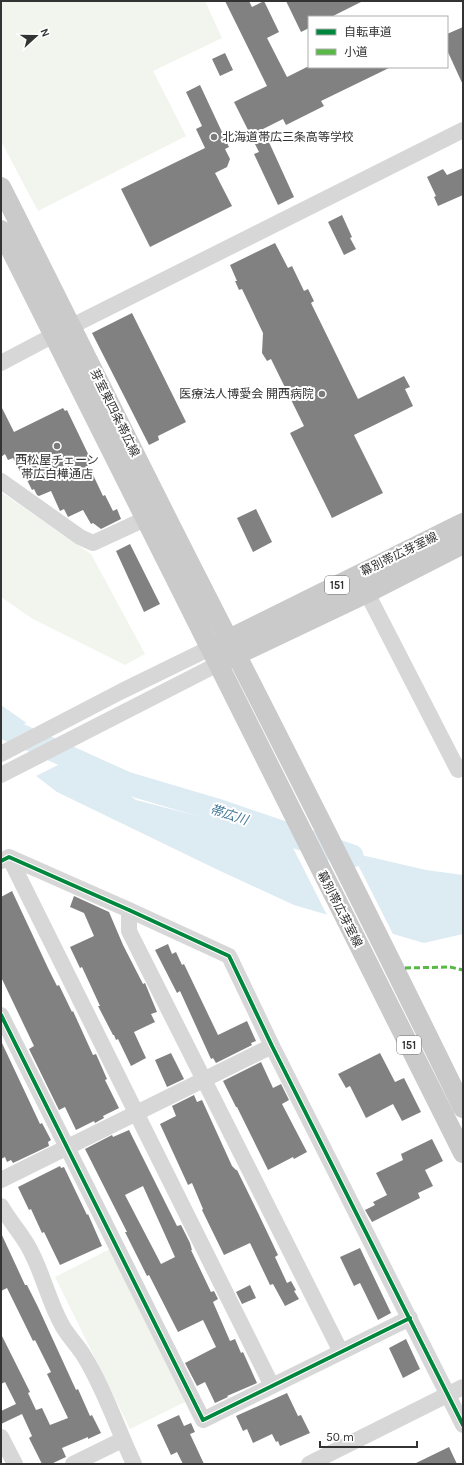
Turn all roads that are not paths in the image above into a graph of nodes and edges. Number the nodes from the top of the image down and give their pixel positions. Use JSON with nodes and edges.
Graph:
{"nodes":[{"id":1,"x":463,"y":130,"type":"edge"},
{"id":2,"x":1,"y":187,"type":"edge"},
{"id":3,"x":1,"y":230,"type":"edge"},
{"id":4,"x":72,"y":326,"type":"junction"},
{"id":5,"x":54,"y":335,"type":"junction"},
{"id":6,"x":1,"y":363,"type":"edge"},
{"id":7,"x":1,"y":481,"type":"edge"},
{"id":8,"x":145,"y":519,"type":"junction"},
{"id":9,"x":463,"y":523,"type":"edge"},
{"id":10,"x":463,"y":544,"type":"edge"},
{"id":11,"x":367,"y":593,"type":"junction"},
{"id":12,"x":233,"y":647,"type":"junction"},
{"id":13,"x":214,"y":656,"type":"junction"},
{"id":14,"x":1,"y":754,"type":"edge"},
{"id":15,"x":463,"y":767,"type":"edge"},
{"id":16,"x":1,"y":774,"type":"edge"},
{"id":17,"x":5,"y":859,"type":"edge"},
{"id":18,"x":129,"y":910,"type":"junction"},
{"id":19,"x":1,"y":1015,"type":"edge"},
{"id":20,"x":272,"y":1046,"type":"junction"},
{"id":21,"x":204,"y":1080,"type":"junction"},
{"id":22,"x":463,"y":1108,"type":"edge"},
{"id":23,"x":136,"y":1113,"type":"junction"},
{"id":24,"x":66,"y":1147,"type":"junction"},
{"id":25,"x":463,"y":1153,"type":"edge"},
{"id":26,"x":1,"y":1180,"type":"edge"},
{"id":27,"x":1,"y":1206,"type":"edge"},
{"id":28,"x":410,"y":1318,"type":"junction"},
{"id":29,"x":341,"y":1352,"type":"junction"},
{"id":30,"x":272,"y":1386,"type":"junction"},
{"id":31,"x":463,"y":1387,"type":"edge"},
{"id":32,"x":448,"y":1395,"type":"junction"},
{"id":33,"x":463,"y":1425,"type":"edge"},
{"id":34,"x":1,"y":1437,"type":"edge"},
{"id":35,"x":122,"y":1440,"type":"junction"},
{"id":36,"x":15,"y":1464,"type":"edge"},
{"id":37,"x":73,"y":1464,"type":"edge"},
{"id":38,"x":134,"y":1464,"type":"edge"},
{"id":39,"x":309,"y":1464,"type":"edge"}],
"edges":[{"from":1,"to":4,"type":"street"},
{"from":2,"to":4,"type":"main road","name":"芽室東四条帯広線"},
{"from":3,"to":5,"type":"main road","name":"芽室東四条帯広線"},
{"from":4,"to":5,"type":"street"},
{"from":4,"to":12,"type":"main road","name":"芽室東四条帯広線"},
{"from":5,"to":6,"type":"street"},
{"from":5,"to":8,"type":"main road","name":"芽室東四条帯広線"},
{"from":7,"to":8,"type":"street"},
{"from":8,"to":13,"type":"main road","name":"芽室東四条帯広線"},
{"from":9,"to":12,"type":"main road","name":"幕別帯広芽室線","number":"151"},
{"from":10,"to":11,"type":"main road","name":"幕別帯広芽室線","number":"151"},
{"from":11,"to":12,"type":"main road","name":"幕別帯広芽室線","number":"151"},
{"from":11,"to":15,"type":"street"},
{"from":12,"to":13,"type":"main road","name":"幕別帯広芽室線","number":"151"},
{"from":12,"to":22,"type":"main road","name":"幕別帯広芽室線","number":"151"},
{"from":13,"to":14,"type":"street"},
{"from":13,"to":16,"type":"street"},
{"from":13,"to":25,"type":"main road","name":"幕別帯広芽室線","number":"151"},
{"from":17,"to":18,"type":"street"},
{"from":17,"to":23,"type":"street"},
{"from":18,"to":20,"type":"street"},
{"from":18,"to":21,"type":"street"},
{"from":19,"to":24,"type":"street"},
{"from":20,"to":21,"type":"street"},
{"from":20,"to":28,"type":"street"},
{"from":21,"to":23,"type":"street"},
{"from":21,"to":29,"type":"street"},
{"from":23,"to":24,"type":"street"},
{"from":23,"to":30,"type":"street"},
{"from":24,"to":26,"type":"street"},
{"from":24,"to":30,"type":"street"},
{"from":27,"to":35,"type":"street"},
{"from":28,"to":29,"type":"street"},
{"from":28,"to":32,"type":"street"},
{"from":29,"to":30,"type":"street"},
{"from":31,"to":32,"type":"street"},
{"from":32,"to":33,"type":"street"},
{"from":32,"to":39,"type":"street"},
{"from":34,"to":36,"type":"street"},
{"from":35,"to":37,"type":"street"},
{"from":35,"to":38,"type":"street"}]}
